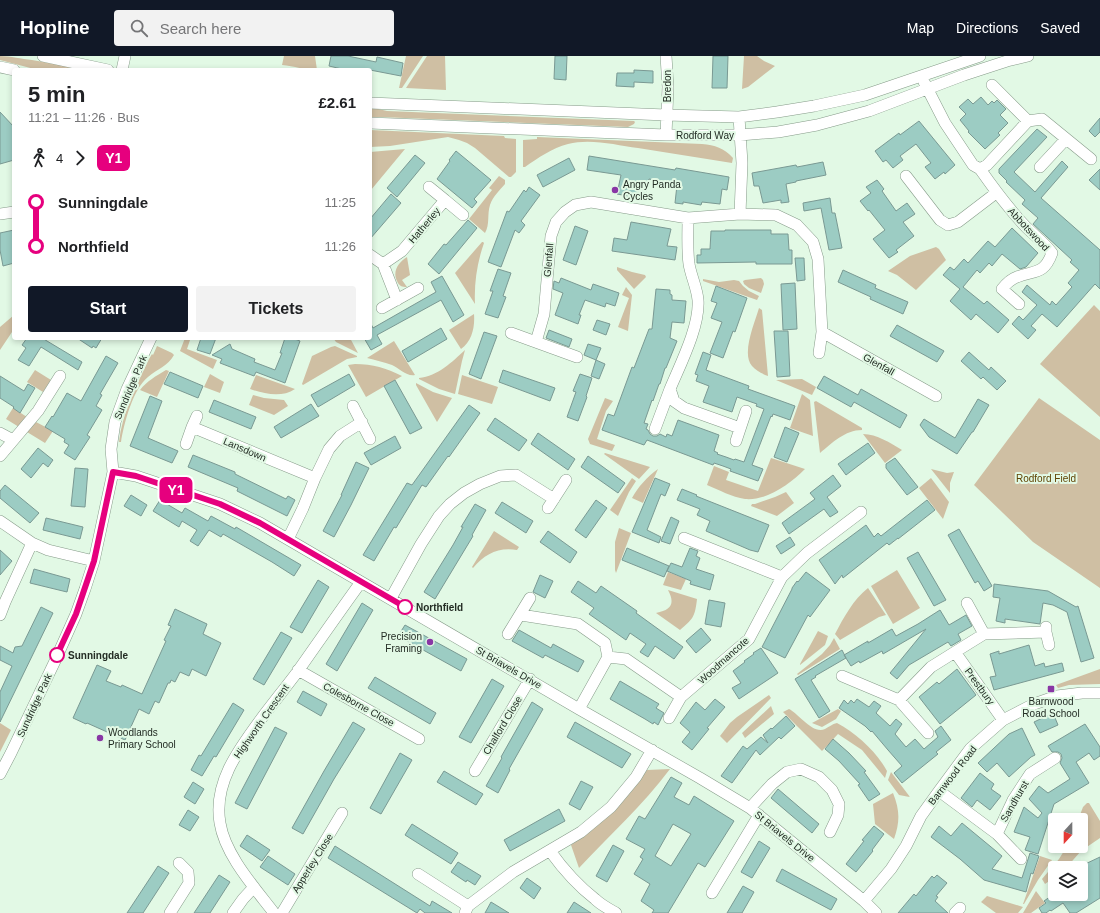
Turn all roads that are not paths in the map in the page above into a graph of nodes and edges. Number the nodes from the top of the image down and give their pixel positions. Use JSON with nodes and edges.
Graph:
{"nodes":[{"id":1,"x":43,"y":56,"type":"edge"},
{"id":2,"x":125,"y":56,"type":"edge"},
{"id":3,"x":666,"y":56,"type":"edge"},
{"id":4,"x":980,"y":56,"type":"edge"},
{"id":5,"x":1028,"y":56,"type":"edge"},
{"id":6,"x":0,"y":67,"type":"edge"},
{"id":7,"x":99,"y":68,"type":"edge"},
{"id":8,"x":122,"y":68,"type":"edge"},
{"id":9,"x":12,"y":70,"type":"edge"},
{"id":10,"x":921,"y":76,"type":"junction"},
{"id":11,"x":992,"y":85,"type":"dead end"},
{"id":12,"x":927,"y":90,"type":"junction"},
{"id":13,"x":372,"y":103,"type":"edge"},
{"id":14,"x":666,"y":115,"type":"junction"},
{"id":15,"x":739,"y":117,"type":"junction"},
{"id":16,"x":1028,"y":121,"type":"junction"},
{"id":17,"x":372,"y":123,"type":"edge"},
{"id":18,"x":666,"y":135,"type":"junction"},
{"id":19,"x":740,"y":135,"type":"junction"},
{"id":20,"x":1066,"y":139,"type":"junction"},
{"id":21,"x":1090,"y":159,"type":"dead end"},
{"id":22,"x":1040,"y":167,"type":"dead end"},
{"id":23,"x":980,"y":169,"type":"junction"},
{"id":24,"x":906,"y":176,"type":"dead end"},
{"id":25,"x":429,"y":187,"type":"dead end"},
{"id":26,"x":996,"y":193,"type":"junction"},
{"id":27,"x":445,"y":200,"type":"junction"},
{"id":28,"x":12,"y":212,"type":"edge"},
{"id":29,"x":0,"y":214,"type":"edge"},
{"id":30,"x":740,"y":214,"type":"junction"},
{"id":31,"x":463,"y":215,"type":"dead end"},
{"id":32,"x":688,"y":218,"type":"junction"},
{"id":33,"x":372,"y":256,"type":"edge"},
{"id":34,"x":384,"y":264,"type":"junction"},
{"id":35,"x":418,"y":288,"type":"dead end"},
{"id":36,"x":397,"y":300,"type":"junction"},
{"id":37,"x":1019,"y":304,"type":"dead end"},
{"id":38,"x":382,"y":308,"type":"dead end"},
{"id":39,"x":822,"y":332,"type":"junction"},
{"id":40,"x":511,"y":333,"type":"dead end"},
{"id":41,"x":150,"y":340,"type":"edge"},
{"id":42,"x":536,"y":342,"type":"junction"},
{"id":43,"x":819,"y":353,"type":"dead end"},
{"id":44,"x":577,"y":357,"type":"dead end"},
{"id":45,"x":60,"y":376,"type":"dead end"},
{"id":46,"x":670,"y":389,"type":"junction"},
{"id":47,"x":936,"y":396,"type":"dead end"},
{"id":48,"x":353,"y":406,"type":"dead end"},
{"id":49,"x":746,"y":411,"type":"dead end"},
{"id":50,"x":197,"y":416,"type":"dead end"},
{"id":51,"x":362,"y":422,"type":"junction"},
{"id":52,"x":192,"y":428,"type":"junction"},
{"id":53,"x":740,"y":428,"type":"junction"},
{"id":54,"x":655,"y":429,"type":"dead end"},
{"id":55,"x":0,"y":433,"type":"edge"},
{"id":56,"x":370,"y":439,"type":"dead end"},
{"id":57,"x":12,"y":440,"type":"junction"},
{"id":58,"x":736,"y":441,"type":"dead end"},
{"id":59,"x":186,"y":444,"type":"dead end"},
{"id":60,"x":0,"y":456,"type":"edge"},
{"id":61,"x":113,"y":472,"type":"junction"},
{"id":62,"x":315,"y":478,"type":"junction"},
{"id":63,"x":566,"y":480,"type":"dead end"},
{"id":64,"x":861,"y":512,"type":"dead end"},
{"id":65,"x":0,"y":521,"type":"edge"},
{"id":66,"x":684,"y":538,"type":"dead end"},
{"id":67,"x":288,"y":539,"type":"junction"},
{"id":68,"x":32,"y":543,"type":"junction"},
{"id":69,"x":94,"y":561,"type":"junction"},
{"id":70,"x":782,"y":577,"type":"junction"},
{"id":71,"x":361,"y":582,"type":"junction"},
{"id":72,"x":390,"y":598,"type":"junction"},
{"id":73,"x":530,"y":598,"type":"dead end"},
{"id":74,"x":967,"y":603,"type":"dead end"},
{"id":75,"x":0,"y":615,"type":"edge"},
{"id":76,"x":521,"y":615,"type":"junction"},
{"id":77,"x":508,"y":634,"type":"dead end"},
{"id":78,"x":984,"y":634,"type":"junction"},
{"id":79,"x":1049,"y":645,"type":"dead end"},
{"id":80,"x":955,"y":652,"type":"junction"},
{"id":81,"x":608,"y":657,"type":"junction"},
{"id":82,"x":298,"y":670,"type":"junction"},
{"id":83,"x":842,"y":676,"type":"dead end"},
{"id":84,"x":530,"y":680,"type":"junction"},
{"id":85,"x":1100,"y":693,"type":"edge"},
{"id":86,"x":681,"y":697,"type":"junction"},
{"id":87,"x":899,"y":700,"type":"junction"},
{"id":88,"x":579,"y":709,"type":"junction"},
{"id":89,"x":669,"y":718,"type":"dead end"},
{"id":90,"x":1003,"y":720,"type":"junction"},
{"id":91,"x":928,"y":733,"type":"dead end"},
{"id":92,"x":419,"y":738,"type":"dead end"},
{"id":93,"x":652,"y":750,"type":"junction"},
{"id":94,"x":1055,"y":758,"type":"dead end"},
{"id":95,"x":475,"y":771,"type":"dead end"},
{"id":96,"x":0,"y":774,"type":"edge"},
{"id":97,"x":939,"y":791,"type":"junction"},
{"id":98,"x":750,"y":808,"type":"junction"},
{"id":99,"x":342,"y":813,"type":"dead end"},
{"id":100,"x":759,"y":816,"type":"junction"},
{"id":101,"x":830,"y":832,"type":"dead end"},
{"id":102,"x":997,"y":834,"type":"junction"},
{"id":103,"x":550,"y":851,"type":"junction"},
{"id":104,"x":1021,"y":859,"type":"dead end"},
{"id":105,"x":179,"y":863,"type":"dead end"},
{"id":106,"x":418,"y":874,"type":"dead end"},
{"id":107,"x":254,"y":887,"type":"junction"},
{"id":108,"x":712,"y":893,"type":"dead end"},
{"id":109,"x":864,"y":901,"type":"junction"},
{"id":110,"x":466,"y":909,"type":"edge"},
{"id":111,"x":170,"y":913,"type":"edge"},
{"id":112,"x":233,"y":913,"type":"edge"},
{"id":113,"x":274,"y":913,"type":"edge"},
{"id":114,"x":282,"y":913,"type":"edge"},
{"id":115,"x":616,"y":913,"type":"edge"},
{"id":116,"x":876,"y":913,"type":"edge"}],
"edges":[{"from":1,"to":7,"type":"street"},
{"from":2,"to":8,"type":"street"},
{"from":3,"to":14,"type":"street","name":"Bredon"},
{"from":4,"to":10,"type":"street","name":"Rodford Way"},
{"from":5,"to":12,"type":"street","name":"Rodford Way"},
{"from":6,"to":9,"type":"street"},
{"from":10,"to":12,"type":"street","name":"Abbotswood"},
{"from":10,"to":15,"type":"street","name":"Rodford Way"},
{"from":11,"to":16,"type":"street"},
{"from":12,"to":19,"type":"street","name":"Rodford Way"},
{"from":12,"to":23,"type":"street","name":"Abbotswood"},
{"from":13,"to":14,"type":"street","name":"Rodford Way"},
{"from":14,"to":15,"type":"street","name":"Rodford Way"},
{"from":14,"to":18,"type":"street","name":"Bredon"},
{"from":15,"to":19,"type":"street"},
{"from":16,"to":20,"type":"street"},
{"from":16,"to":23,"type":"street"},
{"from":17,"to":18,"type":"street","name":"Rodford Way"},
{"from":18,"to":19,"type":"street","name":"Rodford Way"},
{"from":19,"to":30,"type":"street"},
{"from":20,"to":21,"type":"street"},
{"from":20,"to":22,"type":"street"},
{"from":23,"to":26,"type":"street","name":"Abbotswood"},
{"from":24,"to":26,"type":"street"},
{"from":25,"to":27,"type":"street"},
{"from":26,"to":37,"type":"street","name":"Abbotswood"},
{"from":27,"to":31,"type":"street","name":"Hatherley"},
{"from":27,"to":34,"type":"street","name":"Hatherley"},
{"from":28,"to":29,"type":"street"},
{"from":30,"to":32,"type":"street","name":"Glenfall"},
{"from":30,"to":39,"type":"street","name":"Glenfall"},
{"from":32,"to":42,"type":"street","name":"Glenfall"},
{"from":32,"to":46,"type":"street"},
{"from":33,"to":34,"type":"street"},
{"from":34,"to":36,"type":"street"},
{"from":35,"to":36,"type":"street"},
{"from":36,"to":38,"type":"street"},
{"from":39,"to":43,"type":"street","name":"Glenfall"},
{"from":39,"to":47,"type":"street","name":"Glenfall"},
{"from":40,"to":42,"type":"street"},
{"from":41,"to":61,"type":"street","name":"Sundridge Park"},
{"from":42,"to":44,"type":"street"},
{"from":45,"to":57,"type":"street"},
{"from":46,"to":53,"type":"street"},
{"from":46,"to":54,"type":"street"},
{"from":48,"to":51,"type":"street"},
{"from":49,"to":53,"type":"street"},
{"from":50,"to":52,"type":"street"},
{"from":51,"to":56,"type":"street"},
{"from":51,"to":62,"type":"street"},
{"from":52,"to":59,"type":"street"},
{"from":52,"to":62,"type":"street","name":"Lansdown"},
{"from":53,"to":58,"type":"street"},
{"from":55,"to":57,"type":"street"},
{"from":57,"to":60,"type":"street"},
{"from":61,"to":67,"type":"street","name":"St Briavels Drive"},
{"from":61,"to":69,"type":"street","name":"Sundridge Park"},
{"from":62,"to":67,"type":"street"},
{"from":63,"to":72,"type":"street"},
{"from":64,"to":70,"type":"street","name":"Woodmancote"},
{"from":65,"to":68,"type":"street"},
{"from":66,"to":70,"type":"street"},
{"from":67,"to":71,"type":"street","name":"St Briavels Drive"},
{"from":68,"to":69,"type":"street"},
{"from":68,"to":75,"type":"street"},
{"from":69,"to":96,"type":"street","name":"Sundridge Park"},
{"from":70,"to":86,"type":"street","name":"Woodmancote"},
{"from":71,"to":72,"type":"street","name":"St Briavels Drive"},
{"from":71,"to":82,"type":"street","name":"Highworth Crescent"},
{"from":72,"to":84,"type":"street","name":"St Briavels Drive"},
{"from":73,"to":76,"type":"street"},
{"from":74,"to":78,"type":"street"},
{"from":76,"to":77,"type":"street"},
{"from":76,"to":81,"type":"street"},
{"from":78,"to":79,"type":"street"},
{"from":78,"to":80,"type":"street"},
{"from":80,"to":87,"type":"street"},
{"from":80,"to":90,"type":"street","name":"Prestbury"},
{"from":81,"to":86,"type":"street"},
{"from":81,"to":88,"type":"street"},
{"from":82,"to":92,"type":"street","name":"Colesborne Close"},
{"from":82,"to":107,"type":"street","name":"Highworth Crescent"},
{"from":83,"to":87,"type":"street"},
{"from":84,"to":88,"type":"street","name":"St Briavels Drive"},
{"from":84,"to":95,"type":"street","name":"Chalford Close"},
{"from":85,"to":90,"type":"street","name":"Barnwood Road"},
{"from":86,"to":89,"type":"street","name":"Woodmancote"},
{"from":87,"to":91,"type":"street"},
{"from":88,"to":93,"type":"street","name":"St Briavels Drive"},
{"from":90,"to":97,"type":"street","name":"Barnwood Road"},
{"from":93,"to":98,"type":"street","name":"St Briavels Drive"},
{"from":93,"to":103,"type":"street"},
{"from":94,"to":102,"type":"street","name":"Sandhurst"},
{"from":97,"to":102,"type":"street","name":"Sandhurst"},
{"from":97,"to":109,"type":"street","name":"Barnwood Road"},
{"from":98,"to":100,"type":"street","name":"St Briavels Drive"},
{"from":98,"to":101,"type":"street"},
{"from":99,"to":114,"type":"street","name":"Apperley Close"},
{"from":100,"to":108,"type":"street"},
{"from":100,"to":109,"type":"street","name":"St Briavels Drive"},
{"from":102,"to":104,"type":"street","name":"Sandhurst"},
{"from":103,"to":110,"type":"street"},
{"from":103,"to":115,"type":"street"},
{"from":105,"to":111,"type":"street"},
{"from":106,"to":110,"type":"street"},
{"from":107,"to":112,"type":"street"},
{"from":107,"to":113,"type":"street","name":"Highworth Crescent"},
{"from":109,"to":116,"type":"street","name":"St Briavels Drive"}]}
